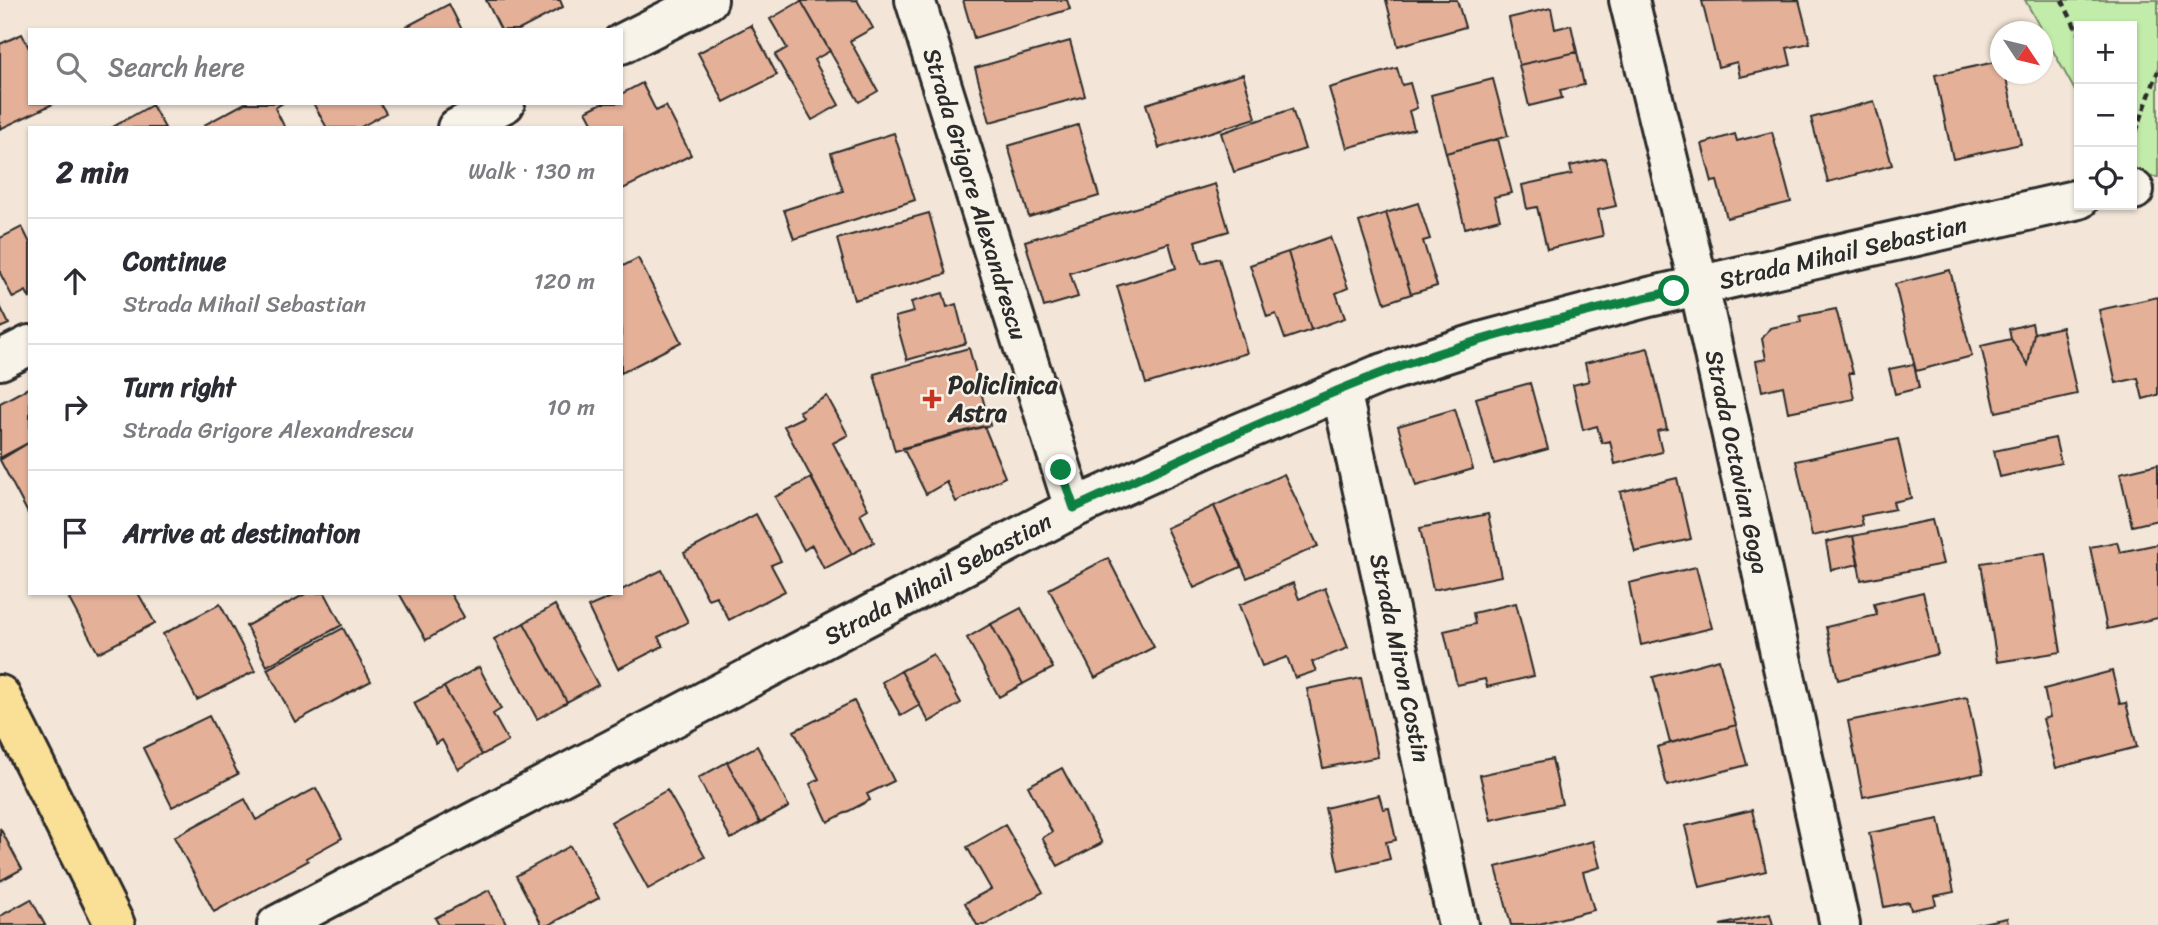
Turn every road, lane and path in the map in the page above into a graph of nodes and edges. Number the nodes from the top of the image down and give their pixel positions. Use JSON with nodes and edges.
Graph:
{"nodes":[{"id":1,"x":708,"y":0,"type":"edge"},
{"id":2,"x":915,"y":0,"type":"edge"},
{"id":3,"x":1629,"y":0,"type":"edge"},
{"id":4,"x":2062,"y":0,"type":"edge"},
{"id":5,"x":2074,"y":25,"type":"edge"},
{"id":6,"x":623,"y":43,"type":"edge"},
{"id":7,"x":2158,"y":71,"type":"edge"},
{"id":8,"x":501,"y":105,"type":"edge"},
{"id":9,"x":461,"y":126,"type":"edge"},
{"id":10,"x":2137,"y":129,"type":"edge"},
{"id":11,"x":2074,"y":200,"type":"edge"},
{"id":12,"x":1699,"y":286,"type":"junction"},
{"id":13,"x":28,"y":346,"type":"edge"},
{"id":14,"x":0,"y":360,"type":"edge"},
{"id":15,"x":1341,"y":390,"type":"junction"},
{"id":16,"x":1074,"y":508,"type":"junction"},
{"id":17,"x":0,"y":695,"type":"edge"},
{"id":18,"x":115,"y":925,"type":"edge"},
{"id":19,"x":277,"y":925,"type":"edge"},
{"id":20,"x":1458,"y":925,"type":"edge"},
{"id":21,"x":1840,"y":925,"type":"edge"}],
"edges":[{"from":1,"to":6,"type":"street"},
{"from":2,"to":16,"type":"street","name":"Strada Grigore Alexandrescu"},
{"from":3,"to":12,"type":"street","name":"Strada Octavian Goga"},
{"from":4,"to":5,"type":"path"},
{"from":7,"to":10,"type":"path"},
{"from":8,"to":9,"type":"street"},
{"from":11,"to":12,"type":"street","name":"Strada Mihail Sebastian"},
{"from":12,"to":15,"type":"street","name":"Strada Mihail Sebastian"},
{"from":12,"to":21,"type":"street","name":"Strada Octavian Goga"},
{"from":13,"to":14,"type":"street"},
{"from":15,"to":16,"type":"street","name":"Strada Mihail Sebastian"},
{"from":15,"to":20,"type":"street","name":"Strada Miron Costin"},
{"from":16,"to":19,"type":"street","name":"Strada Mihail Sebastian"},
{"from":17,"to":18,"type":"main road"}]}
